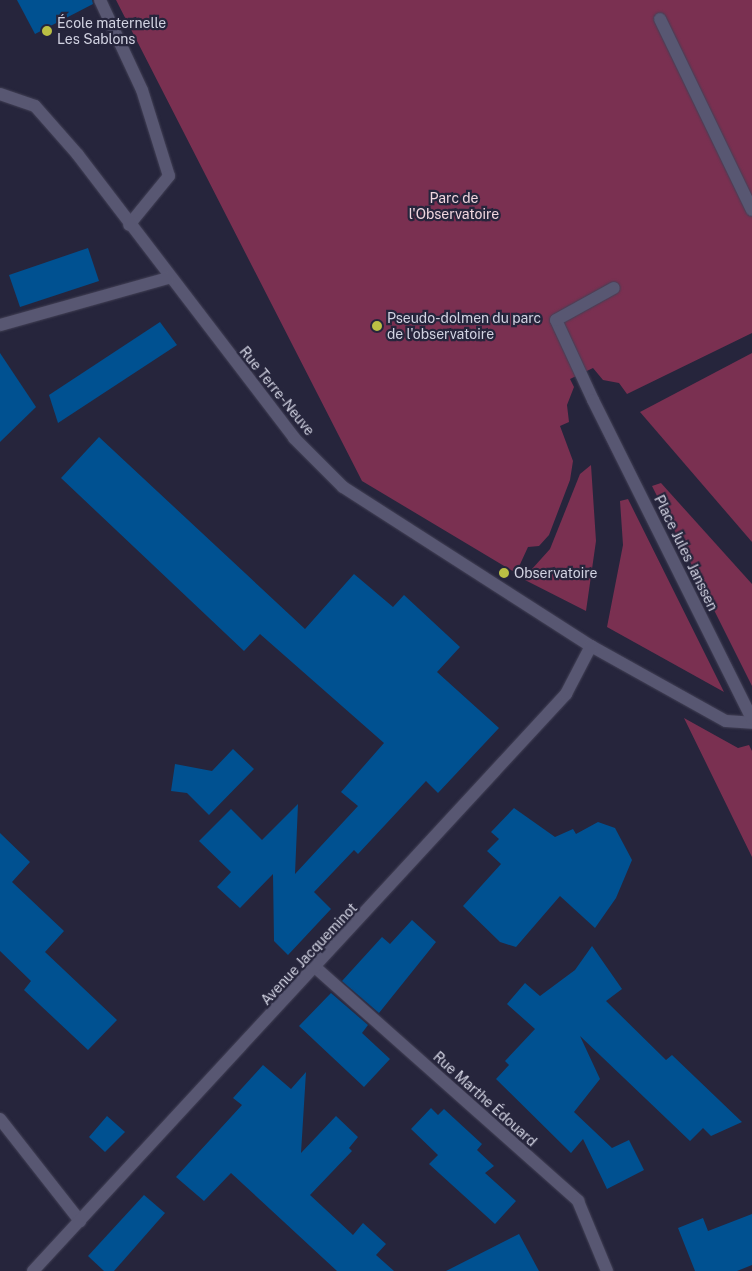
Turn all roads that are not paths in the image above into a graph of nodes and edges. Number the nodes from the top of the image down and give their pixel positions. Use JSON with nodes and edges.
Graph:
{"nodes":[{"id":1,"x":100,"y":0,"type":"edge"},
{"id":2,"x":660,"y":19,"type":"dead end"},
{"id":3,"x":0,"y":94,"type":"edge"},
{"id":4,"x":752,"y":210,"type":"edge"},
{"id":5,"x":130,"y":224,"type":"junction"},
{"id":6,"x":168,"y":278,"type":"junction"},
{"id":7,"x":614,"y":288,"type":"dead end"},
{"id":8,"x":0,"y":325,"type":"edge"},
{"id":9,"x":591,"y":646,"type":"junction"},
{"id":10,"x":752,"y":719,"type":"edge"},
{"id":11,"x":752,"y":723,"type":"edge"},
{"id":12,"x":316,"y":968,"type":"junction"},
{"id":13,"x":0,"y":1119,"type":"edge"},
{"id":14,"x":80,"y":1221,"type":"junction"},
{"id":15,"x":33,"y":1271,"type":"edge"},
{"id":16,"x":607,"y":1271,"type":"edge"}],
"edges":[{"from":1,"to":5,"type":"street"},
{"from":2,"to":4,"type":"street"},
{"from":3,"to":5,"type":"street","name":"Rue Terre-Neuve"},
{"from":5,"to":6,"type":"street","name":"Rue Terre-Neuve"},
{"from":6,"to":8,"type":"street"},
{"from":6,"to":9,"type":"street","name":"Rue Terre-Neuve"},
{"from":7,"to":10,"type":"street","name":"Place Jules Janssen"},
{"from":9,"to":11,"type":"street"},
{"from":9,"to":12,"type":"street","name":"Avenue Jacqueminot"},
{"from":12,"to":14,"type":"street","name":"Avenue Jacqueminot"},
{"from":12,"to":16,"type":"street","name":"Rue Marthe Édouard"},
{"from":13,"to":14,"type":"street"},
{"from":14,"to":15,"type":"street","name":"Avenue Jacqueminot"}]}
